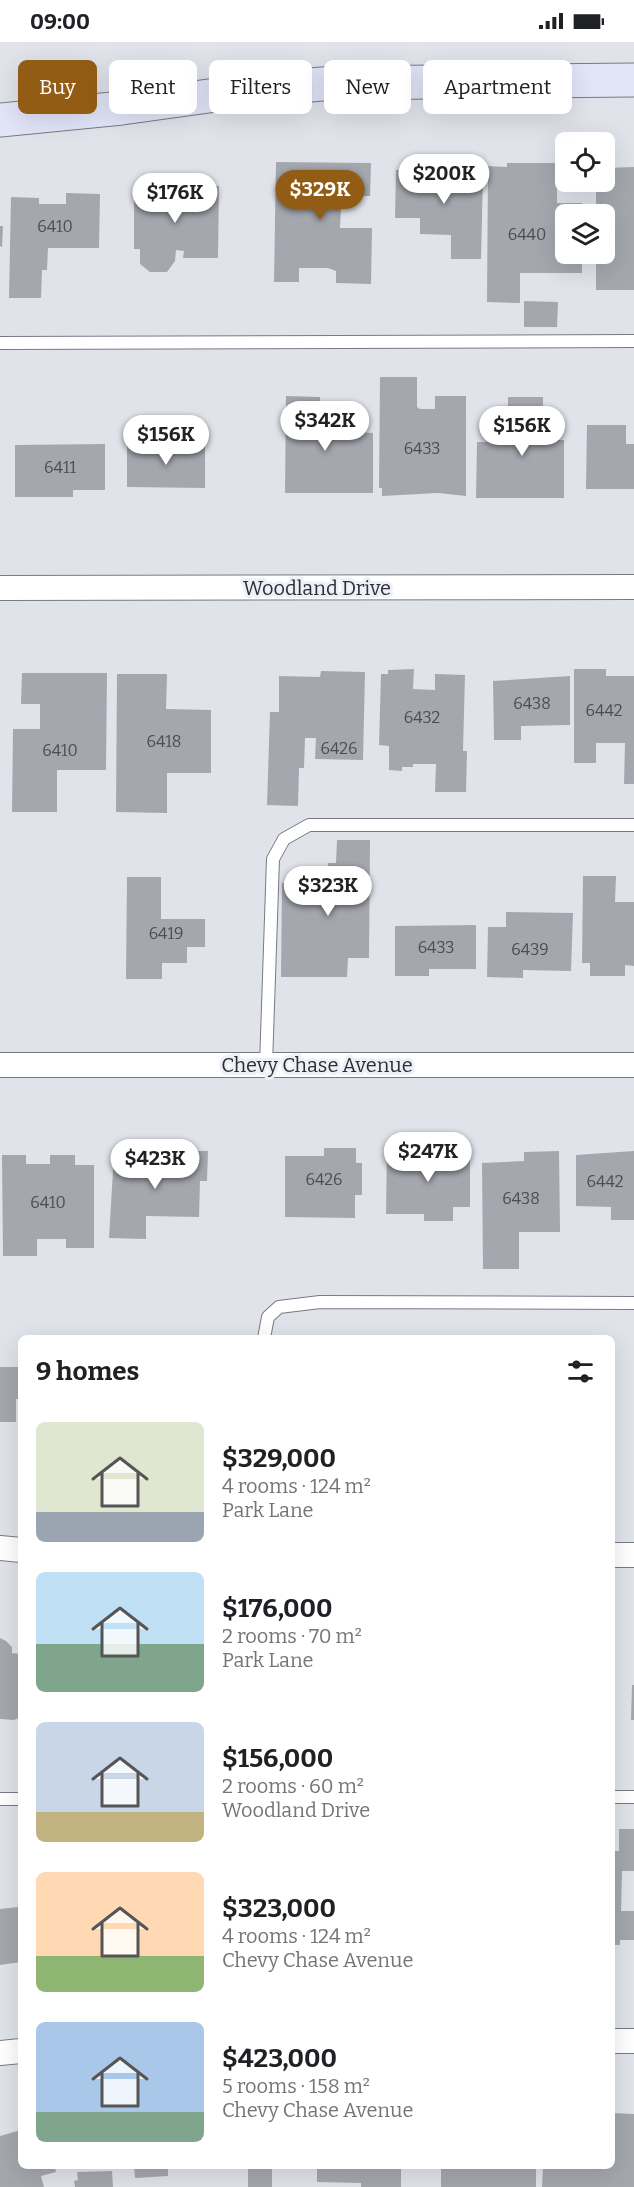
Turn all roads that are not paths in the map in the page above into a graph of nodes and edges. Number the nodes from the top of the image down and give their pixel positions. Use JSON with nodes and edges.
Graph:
{"nodes":[{"id":1,"x":634,"y":80,"type":"edge"},
{"id":2,"x":0,"y":120,"type":"edge"},
{"id":3,"x":634,"y":341,"type":"edge"},
{"id":4,"x":0,"y":343,"type":"edge"},
{"id":5,"x":634,"y":587,"type":"edge"},
{"id":6,"x":0,"y":588,"type":"edge"},
{"id":7,"x":634,"y":825,"type":"edge"},
{"id":8,"x":0,"y":1065,"type":"edge"},
{"id":9,"x":266,"y":1065,"type":"junction"},
{"id":10,"x":634,"y":1065,"type":"edge"},
{"id":11,"x":634,"y":1303,"type":"edge"},
{"id":12,"x":264,"y":1335,"type":"edge"},
{"id":13,"x":0,"y":1548,"type":"edge"},
{"id":14,"x":18,"y":1550,"type":"edge"},
{"id":15,"x":615,"y":1555,"type":"edge"},
{"id":16,"x":634,"y":1555,"type":"edge"},
{"id":17,"x":615,"y":1797,"type":"edge"},
{"id":18,"x":634,"y":1797,"type":"edge"},
{"id":19,"x":0,"y":1799,"type":"edge"},
{"id":20,"x":18,"y":1799,"type":"edge"},
{"id":21,"x":615,"y":2041,"type":"edge"},
{"id":22,"x":634,"y":2041,"type":"edge"},
{"id":23,"x":18,"y":2051,"type":"edge"},
{"id":24,"x":0,"y":2053,"type":"edge"}],
"edges":[{"from":1,"to":2,"type":"street"},
{"from":3,"to":4,"type":"lane"},
{"from":5,"to":6,"type":"street","name":"Woodland Drive"},
{"from":7,"to":9,"type":"lane"},
{"from":8,"to":9,"type":"street","name":"Chevy Chase Avenue"},
{"from":9,"to":10,"type":"street","name":"Chevy Chase Avenue"},
{"from":11,"to":12,"type":"lane"},
{"from":13,"to":14,"type":"street"},
{"from":15,"to":16,"type":"street"},
{"from":17,"to":18,"type":"lane"},
{"from":19,"to":20,"type":"lane"},
{"from":21,"to":22,"type":"street"},
{"from":23,"to":24,"type":"street"}]}
